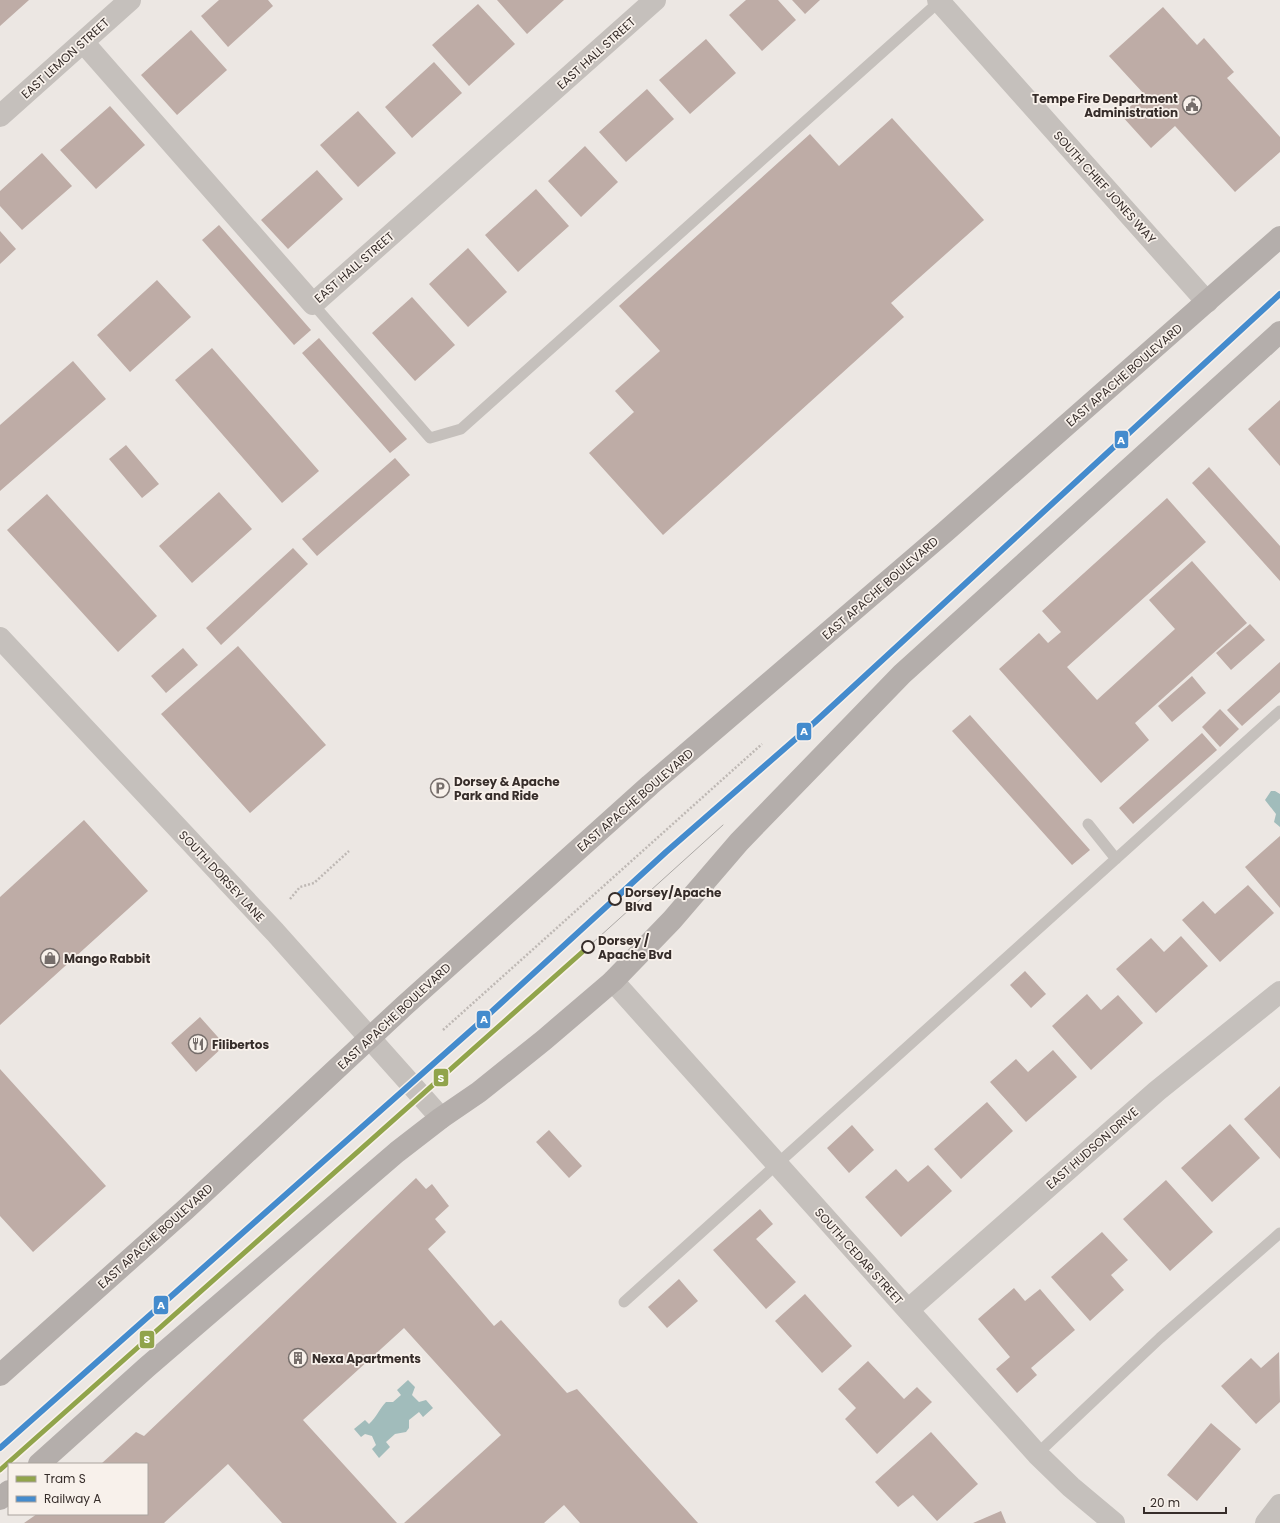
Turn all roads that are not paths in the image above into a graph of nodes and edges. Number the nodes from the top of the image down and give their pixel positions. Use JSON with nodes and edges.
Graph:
{"nodes":[{"id":1,"x":130,"y":0,"type":"edge"},
{"id":2,"x":655,"y":0,"type":"edge"},
{"id":3,"x":940,"y":1,"type":"edge"},
{"id":4,"x":83,"y":42,"type":"junction"},
{"id":5,"x":0,"y":116,"type":"edge"},
{"id":6,"x":1280,"y":237,"type":"edge"},
{"id":7,"x":1207,"y":302,"type":"junction"},
{"id":8,"x":313,"y":304,"type":"junction"},
{"id":9,"x":1280,"y":332,"type":"edge"},
{"id":10,"x":0,"y":638,"type":"edge"},
{"id":11,"x":1280,"y":712,"type":"edge"},
{"id":12,"x":1088,"y":824,"type":"dead end"},
{"id":13,"x":1116,"y":859,"type":"junction"},
{"id":14,"x":613,"y":981,"type":"junction"},
{"id":15,"x":1280,"y":992,"type":"edge"},
{"id":16,"x":370,"y":1038,"type":"junction"},
{"id":17,"x":441,"y":1118,"type":"junction"},
{"id":18,"x":776,"y":1164,"type":"junction"},
{"id":19,"x":1280,"y":1233,"type":"edge"},
{"id":20,"x":624,"y":1302,"type":"dead end"},
{"id":21,"x":908,"y":1310,"type":"junction"},
{"id":22,"x":0,"y":1374,"type":"edge"},
{"id":23,"x":1037,"y":1454,"type":"junction"},
{"id":24,"x":40,"y":1463,"type":"edge"},
{"id":25,"x":8,"y":1492,"type":"edge"},
{"id":26,"x":0,"y":1499,"type":"edge"},
{"id":27,"x":1280,"y":1505,"type":"edge"},
{"id":28,"x":1114,"y":1523,"type":"edge"},
{"id":29,"x":1266,"y":1523,"type":"edge"}],
"edges":[{"from":1,"to":4,"type":"street","name":"EAST LEMON STREET"},
{"from":2,"to":8,"type":"street","name":"EAST HALL STREET"},
{"from":3,"to":7,"type":"street","name":"SOUTH CHIEF JONES WAY"},
{"from":3,"to":8,"type":"lane"},
{"from":4,"to":5,"type":"street","name":"EAST LEMON STREET"},
{"from":4,"to":8,"type":"street","name":"EAST HALL STREET"},
{"from":6,"to":7,"type":"main road","name":"EAST APACHE BOULEVARD"},
{"from":7,"to":16,"type":"main road","name":"EAST APACHE BOULEVARD"},
{"from":9,"to":14,"type":"main road"},
{"from":10,"to":16,"type":"street","name":"SOUTH DORSEY LANE"},
{"from":11,"to":13,"type":"lane"},
{"from":12,"to":13,"type":"lane"},
{"from":13,"to":18,"type":"lane"},
{"from":14,"to":17,"type":"main road"},
{"from":14,"to":18,"type":"street","name":"SOUTH CEDAR STREET"},
{"from":15,"to":21,"type":"street","name":"EAST HUDSON DRIVE"},
{"from":16,"to":17,"type":"street","name":"SOUTH DORSEY LANE"},
{"from":16,"to":22,"type":"main road","name":"EAST APACHE BOULEVARD"},
{"from":17,"to":24,"type":"main road"},
{"from":18,"to":20,"type":"lane"},
{"from":18,"to":21,"type":"street","name":"SOUTH CEDAR STREET"},
{"from":19,"to":23,"type":"lane"},
{"from":21,"to":23,"type":"street","name":"SOUTH CEDAR STREET"},
{"from":23,"to":28,"type":"street","name":"SOUTH CEDAR STREET"},
{"from":25,"to":26,"type":"main road"},
{"from":27,"to":29,"type":"street"}]}
